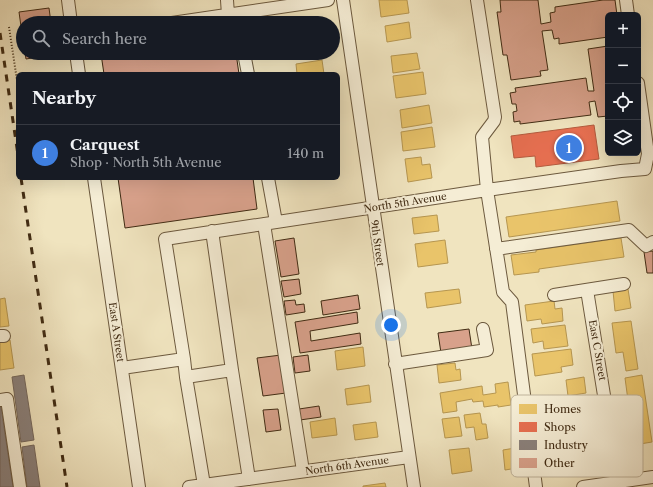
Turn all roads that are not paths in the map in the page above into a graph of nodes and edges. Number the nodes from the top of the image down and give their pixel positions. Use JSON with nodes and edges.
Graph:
{"nodes":[{"id":1,"x":68,"y":0,"type":"edge"},
{"id":2,"x":227,"y":0,"type":"edge"},
{"id":3,"x":328,"y":0,"type":"edge"},
{"id":4,"x":343,"y":0,"type":"edge"},
{"id":5,"x":477,"y":0,"type":"edge"},
{"id":6,"x":626,"y":0,"type":"edge"},
{"id":7,"x":628,"y":12,"type":"edge"},
{"id":8,"x":70,"y":16,"type":"edge"},
{"id":9,"x":235,"y":16,"type":"edge"},
{"id":10,"x":240,"y":16,"type":"edge"},
{"id":11,"x":77,"y":60,"type":"edge"},
{"id":12,"x":245,"y":60,"type":"edge"},
{"id":13,"x":79,"y":72,"type":"edge"},
{"id":14,"x":248,"y":72,"type":"edge"},
{"id":15,"x":638,"y":84,"type":"edge"},
{"id":16,"x":649,"y":173,"type":"edge"},
{"id":17,"x":94,"y":180,"type":"edge"},
{"id":18,"x":268,"y":180,"type":"edge"},
{"id":19,"x":487,"y":190,"type":"junction"},
{"id":20,"x":373,"y":207,"type":"junction"},
{"id":21,"x":270,"y":223,"type":"junction"},
{"id":22,"x":212,"y":232,"type":"junction"},
{"id":23,"x":653,"y":242,"type":"edge"},
{"id":24,"x":496,"y":249,"type":"junction"},
{"id":25,"x":624,"y":284,"type":"dead end"},
{"id":26,"x":587,"y":290,"type":"junction"},
{"id":27,"x":554,"y":295,"type":"dead end"},
{"id":28,"x":483,"y":329,"type":"dead end"},
{"id":29,"x":184,"y":359,"type":"junction"},
{"id":30,"x":395,"y":364,"type":"junction"},
{"id":31,"x":122,"y":368,"type":"junction"},
{"id":32,"x":232,"y":370,"type":"junction"},
{"id":33,"x":186,"y":377,"type":"junction"},
{"id":34,"x":524,"y":395,"type":"edge"},
{"id":35,"x":604,"y":395,"type":"edge"},
{"id":36,"x":0,"y":400,"type":"edge"},
{"id":37,"x":409,"y":457,"type":"junction"},
{"id":38,"x":302,"y":471,"type":"junction"},
{"id":39,"x":535,"y":477,"type":"edge"},
{"id":40,"x":617,"y":477,"type":"edge"},
{"id":41,"x":653,"y":477,"type":"edge"},
{"id":42,"x":249,"y":479,"type":"junction"},
{"id":43,"x":266,"y":482,"type":"edge"},
{"id":44,"x":618,"y":482,"type":"junction"},
{"id":45,"x":204,"y":485,"type":"junction"},
{"id":46,"x":20,"y":487,"type":"edge"},
{"id":47,"x":139,"y":487,"type":"edge"},
{"id":48,"x":189,"y":487,"type":"edge"},
{"id":49,"x":414,"y":487,"type":"edge"},
{"id":50,"x":536,"y":487,"type":"edge"},
{"id":51,"x":582,"y":487,"type":"edge"}],
"edges":[{"from":1,"to":8,"type":"street"},
{"from":2,"to":9,"type":"street"},
{"from":3,"to":10,"type":"street"},
{"from":4,"to":20,"type":"street","name":"9th Street"},
{"from":5,"to":19,"type":"street"},
{"from":6,"to":7,"type":"street"},
{"from":11,"to":13,"type":"street"},
{"from":12,"to":14,"type":"street"},
{"from":15,"to":16,"type":"street"},
{"from":16,"to":19,"type":"street","name":"North 5th Avenue"},
{"from":17,"to":31,"type":"street","name":"East A Street"},
{"from":18,"to":21,"type":"street"},
{"from":19,"to":20,"type":"street","name":"North 5th Avenue"},
{"from":19,"to":24,"type":"street"},
{"from":20,"to":21,"type":"street","name":"North 5th Avenue"},
{"from":20,"to":30,"type":"street","name":"9th Street"},
{"from":21,"to":22,"type":"street","name":"North 5th Avenue"},
{"from":21,"to":38,"type":"street"},
{"from":22,"to":29,"type":"street","name":"North 5th Avenue"},
{"from":22,"to":32,"type":"street"},
{"from":23,"to":24,"type":"street"},
{"from":24,"to":34,"type":"street"},
{"from":25,"to":26,"type":"street"},
{"from":26,"to":27,"type":"street"},
{"from":26,"to":35,"type":"street","name":"East C Street"},
{"from":28,"to":30,"type":"street"},
{"from":29,"to":31,"type":"street"},
{"from":29,"to":33,"type":"street"},
{"from":30,"to":37,"type":"street","name":"9th Street"},
{"from":31,"to":47,"type":"street","name":"East A Street"},
{"from":32,"to":33,"type":"street"},
{"from":32,"to":42,"type":"street"},
{"from":33,"to":45,"type":"street"},
{"from":36,"to":46,"type":"street"},
{"from":37,"to":38,"type":"street","name":"North 6th Avenue"},
{"from":37,"to":49,"type":"street","name":"9th Street"},
{"from":38,"to":43,"type":"street","name":"North 6th Avenue"},
{"from":39,"to":50,"type":"street"},
{"from":40,"to":44,"type":"street","name":"East C Street"},
{"from":41,"to":44,"type":"street"},
{"from":42,"to":43,"type":"street","name":"North 6th Avenue"},
{"from":42,"to":45,"type":"street","name":"North 6th Avenue"},
{"from":44,"to":51,"type":"street"},
{"from":45,"to":48,"type":"street","name":"North 6th Avenue"}]}
